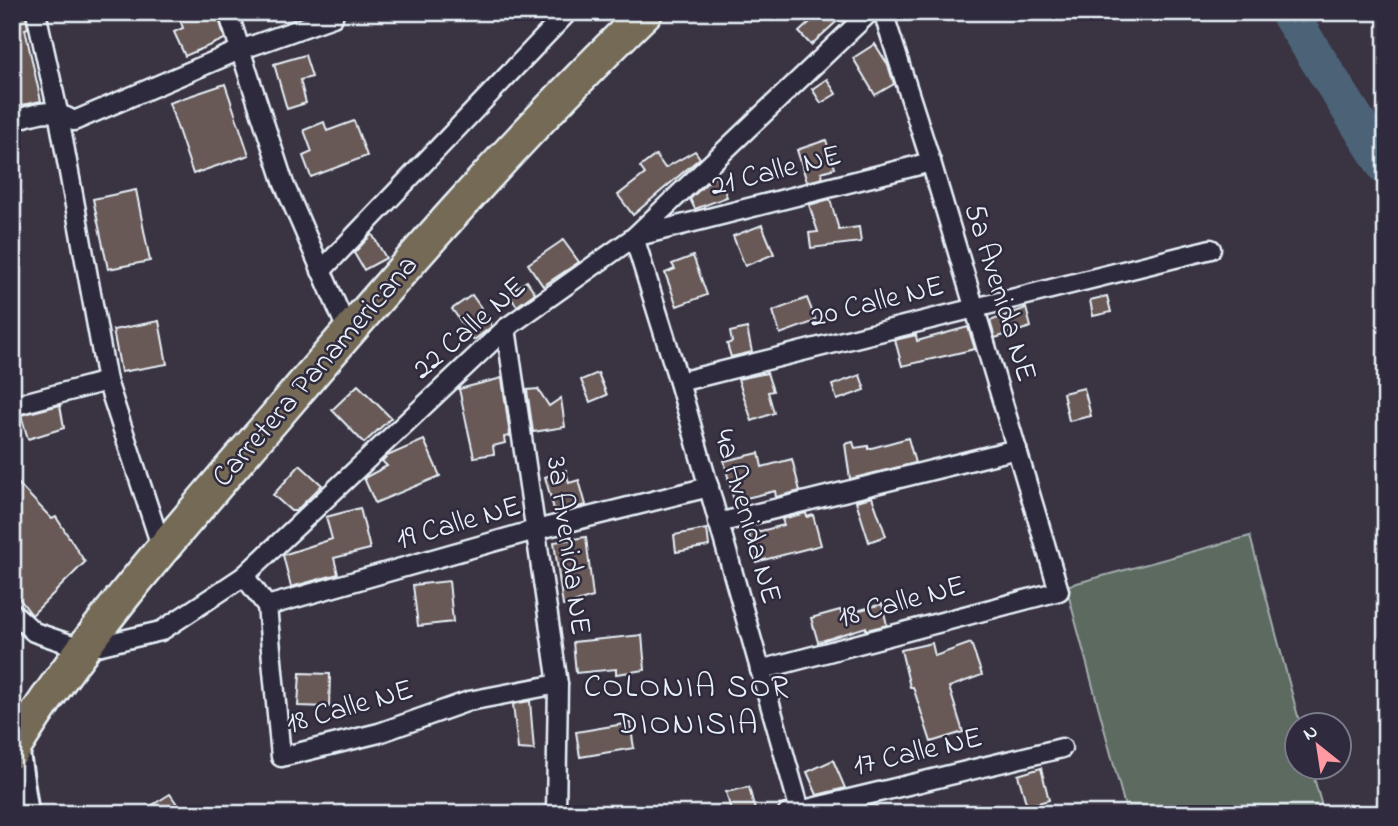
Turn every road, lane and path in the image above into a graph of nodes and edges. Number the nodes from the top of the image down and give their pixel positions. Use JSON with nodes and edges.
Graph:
{"nodes":[{"id":1,"x":36,"y":12,"type":"edge"},
{"id":2,"x":228,"y":12,"type":"edge"},
{"id":3,"x":568,"y":12,"type":"edge"},
{"id":4,"x":646,"y":12,"type":"edge"},
{"id":5,"x":870,"y":12,"type":"edge"},
{"id":6,"x":883,"y":12,"type":"edge"},
{"id":7,"x":333,"y":17,"type":"dead end"},
{"id":8,"x":240,"y":50,"type":"junction"},
{"id":9,"x":58,"y":112,"type":"junction"},
{"id":10,"x":12,"y":121,"type":"edge"},
{"id":11,"x":931,"y":162,"type":"junction"},
{"id":12,"x":634,"y":237,"type":"junction"},
{"id":13,"x":1211,"y":249,"type":"dead end"},
{"id":14,"x":321,"y":271,"type":"junction"},
{"id":15,"x":974,"y":307,"type":"junction"},
{"id":16,"x":506,"y":328,"type":"junction"},
{"id":17,"x":348,"y":332,"type":"junction"},
{"id":18,"x":107,"y":381,"type":"junction"},
{"id":19,"x":679,"y":382,"type":"junction"},
{"id":20,"x":12,"y":406,"type":"edge"},
{"id":21,"x":1017,"y":449,"type":"junction"},
{"id":22,"x":709,"y":487,"type":"junction"},
{"id":23,"x":718,"y":523,"type":"junction"},
{"id":24,"x":537,"y":530,"type":"junction"},
{"id":25,"x":162,"y":549,"type":"junction"},
{"id":26,"x":244,"y":576,"type":"junction"},
{"id":27,"x":1059,"y":591,"type":"joint"},
{"id":28,"x":267,"y":606,"type":"junction"},
{"id":29,"x":12,"y":612,"type":"edge"},
{"id":30,"x":84,"y":649,"type":"junction"},
{"id":31,"x":760,"y":670,"type":"junction"},
{"id":32,"x":558,"y":684,"type":"junction"},
{"id":33,"x":1062,"y":748,"type":"dead end"},
{"id":34,"x":14,"y":749,"type":"edge"},
{"id":35,"x":796,"y":813,"type":"edge"},
{"id":36,"x":26,"y":814,"type":"edge"},
{"id":37,"x":556,"y":814,"type":"edge"}],
"edges":[{"from":1,"to":9,"type":"street"},
{"from":2,"to":8,"type":"street"},
{"from":3,"to":14,"type":"street"},
{"from":4,"to":17,"type":"highway","name":"Carretera Panamericana"},
{"from":5,"to":12,"type":"street","name":"22 Calle NE"},
{"from":6,"to":11,"type":"street","name":"5a Avenida NE"},
{"from":7,"to":8,"type":"street"},
{"from":8,"to":9,"type":"street"},
{"from":8,"to":14,"type":"street"},
{"from":9,"to":10,"type":"street"},
{"from":9,"to":18,"type":"street"},
{"from":11,"to":12,"type":"street","name":"21 Calle NE"},
{"from":11,"to":15,"type":"street","name":"5a Avenida NE"},
{"from":12,"to":16,"type":"street","name":"22 Calle NE"},
{"from":12,"to":19,"type":"street","name":"4a Avenida NE"},
{"from":13,"to":15,"type":"street","name":"20 Calle NE"},
{"from":14,"to":17,"type":"street"},
{"from":15,"to":19,"type":"street","name":"20 Calle NE"},
{"from":15,"to":21,"type":"street","name":"5a Avenida NE"},
{"from":16,"to":24,"type":"street","name":"3a Avenida NE"},
{"from":16,"to":26,"type":"street","name":"22 Calle NE"},
{"from":17,"to":25,"type":"highway","name":"Carretera Panamericana"},
{"from":18,"to":20,"type":"street"},
{"from":18,"to":25,"type":"street"},
{"from":19,"to":22,"type":"street","name":"4a Avenida NE"},
{"from":21,"to":23,"type":"street"},
{"from":21,"to":27,"type":"street","name":"5a Avenida NE"},
{"from":22,"to":23,"type":"street","name":"4a Avenida NE"},
{"from":22,"to":24,"type":"street","name":"19 Calle NE"},
{"from":23,"to":31,"type":"street","name":"4a Avenida NE"},
{"from":24,"to":28,"type":"street","name":"19 Calle NE"},
{"from":24,"to":32,"type":"street","name":"3a Avenida NE"},
{"from":25,"to":30,"type":"highway","name":"Carretera Panamericana"},
{"from":26,"to":28,"type":"street"},
{"from":26,"to":30,"type":"street","name":"22 Calle NE"},
{"from":27,"to":31,"type":"street","name":"18 Calle NE"},
{"from":28,"to":32,"type":"street","name":"18 Calle NE"},
{"from":29,"to":30,"type":"street"},
{"from":30,"to":34,"type":"highway","name":"Carretera Panamericana"},
{"from":31,"to":35,"type":"street","name":"4a Avenida NE"},
{"from":32,"to":37,"type":"street","name":"3a Avenida NE"},
{"from":33,"to":35,"type":"street","name":"17 Calle NE"},
{"from":34,"to":36,"type":"street"}]}
